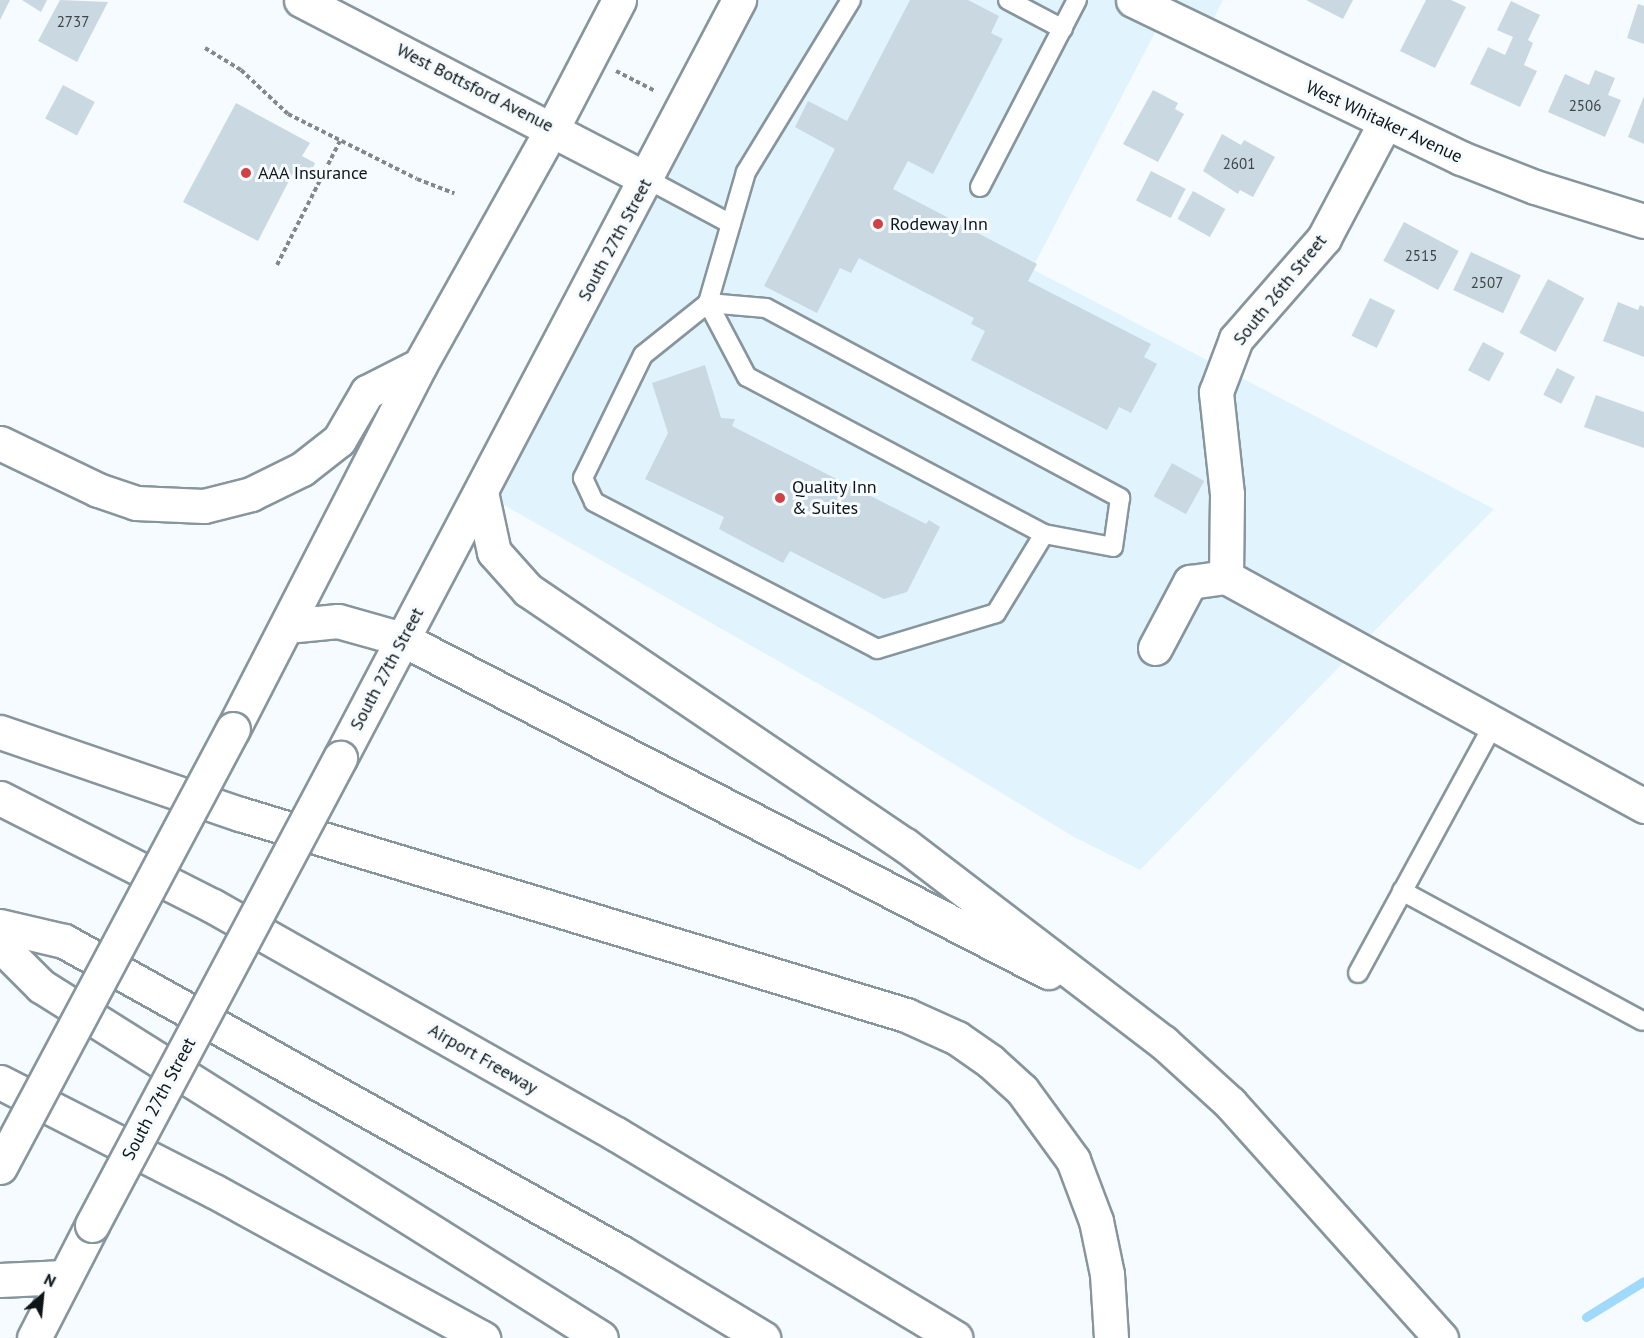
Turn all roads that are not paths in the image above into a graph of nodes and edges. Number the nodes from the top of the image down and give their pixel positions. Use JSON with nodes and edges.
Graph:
{"nodes":[{"id":1,"x":301,"y":0,"type":"edge"},
{"id":2,"x":619,"y":0,"type":"edge"},
{"id":3,"x":724,"y":0,"type":"edge"},
{"id":4,"x":739,"y":0,"type":"edge"},
{"id":5,"x":851,"y":0,"type":"edge"},
{"id":6,"x":1008,"y":0,"type":"edge"},
{"id":7,"x":1077,"y":0,"type":"edge"},
{"id":8,"x":1133,"y":0,"type":"edge"},
{"id":9,"x":1063,"y":29,"type":"junction"},
{"id":10,"x":694,"y":88,"type":"junction"},
{"id":11,"x":1385,"y":123,"type":"junction"},
{"id":12,"x":553,"y":128,"type":"junction"},
{"id":13,"x":647,"y":179,"type":"junction"},
{"id":14,"x":980,"y":187,"type":"dead end"},
{"id":15,"x":1644,"y":221,"type":"edge"},
{"id":16,"x":731,"y":224,"type":"junction"},
{"id":17,"x":708,"y":303,"type":"junction"},
{"id":18,"x":420,"y":365,"type":"junction"},
{"id":19,"x":0,"y":444,"type":"edge"},
{"id":20,"x":480,"y":492,"type":"junction"},
{"id":21,"x":1044,"y":534,"type":"junction"},
{"id":22,"x":1226,"y":577,"type":"junction"},
{"id":23,"x":287,"y":626,"type":"junction"},
{"id":24,"x":402,"y":639,"type":"junction"},
{"id":25,"x":1155,"y":648,"type":"dead end"},
{"id":26,"x":1493,"y":725,"type":"junction"},
{"id":27,"x":0,"y":732,"type":"edge"},
{"id":28,"x":0,"y":798,"type":"edge"},
{"id":29,"x":1644,"y":806,"type":"edge"},
{"id":30,"x":1402,"y":891,"type":"junction"},
{"id":31,"x":0,"y":926,"type":"edge"},
{"id":32,"x":0,"y":945,"type":"edge"},
{"id":33,"x":1358,"y":973,"type":"dead end"},
{"id":34,"x":1642,"y":1021,"type":"dead end"},
{"id":35,"x":1163,"y":1042,"type":"junction"},
{"id":36,"x":0,"y":1082,"type":"edge"},
{"id":37,"x":0,"y":1167,"type":"edge"},
{"id":38,"x":64,"y":1277,"type":"junction"},
{"id":39,"x":0,"y":1280,"type":"edge"},
{"id":40,"x":1111,"y":1325,"type":"edge"},
{"id":41,"x":34,"y":1338,"type":"edge"},
{"id":42,"x":483,"y":1338,"type":"edge"},
{"id":43,"x":601,"y":1338,"type":"edge"},
{"id":44,"x":763,"y":1338,"type":"edge"},
{"id":45,"x":955,"y":1338,"type":"edge"},
{"id":46,"x":1441,"y":1338,"type":"edge"}],
"edges":[{"from":1,"to":12,"type":"main road","name":"West Bottsford Avenue"},
{"from":2,"to":12,"type":"main road"},
{"from":3,"to":10,"type":"main road"},
{"from":4,"to":10,"type":"main road","name":"South 27th Street"},
{"from":5,"to":16,"type":"lane"},
{"from":6,"to":9,"type":"lane"},
{"from":7,"to":9,"type":"lane"},
{"from":8,"to":11,"type":"main road","name":"West Whitaker Avenue"},
{"from":9,"to":14,"type":"lane"},
{"from":10,"to":13,"type":"main road","name":"South 27th Street"},
{"from":11,"to":15,"type":"main road","name":"West Whitaker Avenue"},
{"from":11,"to":22,"type":"main road","name":"South 26th Street"},
{"from":12,"to":13,"type":"main road","name":"West Bottsford Avenue"},
{"from":12,"to":18,"type":"main road"},
{"from":13,"to":16,"type":"lane"},
{"from":13,"to":20,"type":"main road","name":"South 27th Street"},
{"from":16,"to":17,"type":"lane"},
{"from":17,"to":21,"type":"lane"},
{"from":17,"to":21,"type":"lane"},
{"from":17,"to":21,"type":"lane"},
{"from":18,"to":19,"type":"main road"},
{"from":18,"to":23,"type":"main road"},
{"from":20,"to":24,"type":"main road","name":"South 27th Street"},
{"from":20,"to":35,"type":"main road"},
{"from":22,"to":25,"type":"main road"},
{"from":22,"to":26,"type":"main road"},
{"from":23,"to":24,"type":"main road"},
{"from":23,"to":37,"type":"main road","bridge":true},
{"from":24,"to":35,"type":"main road"},
{"from":24,"to":38,"type":"main road","name":"South 27th Street","bridge":true},
{"from":26,"to":29,"type":"main road"},
{"from":26,"to":30,"type":"lane"},
{"from":27,"to":40,"type":"main road"},
{"from":28,"to":45,"type":"main road","name":"Airport Freeway"},
{"from":30,"to":33,"type":"lane"},
{"from":30,"to":34,"type":"lane"},
{"from":31,"to":44,"type":"main road"},
{"from":32,"to":43,"type":"main road"},
{"from":35,"to":46,"type":"main road"},
{"from":36,"to":42,"type":"main road"},
{"from":38,"to":39,"type":"main road"},
{"from":38,"to":41,"type":"main road","name":"South 27th Street"}]}
